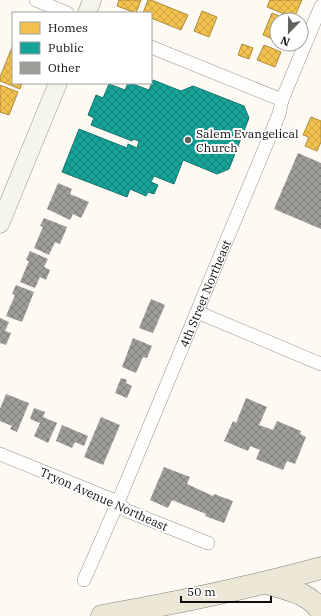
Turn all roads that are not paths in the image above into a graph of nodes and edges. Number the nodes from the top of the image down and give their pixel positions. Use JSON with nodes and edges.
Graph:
{"nodes":[{"id":1,"x":36,"y":0,"type":"edge"},
{"id":2,"x":92,"y":0,"type":"edge"},
{"id":3,"x":321,"y":6,"type":"edge"},
{"id":4,"x":66,"y":12,"type":"edge"},
{"id":5,"x":87,"y":12,"type":"edge"},
{"id":6,"x":152,"y":47,"type":"edge"},
{"id":7,"x":58,"y":84,"type":"edge"},
{"id":8,"x":282,"y":100,"type":"junction"},
{"id":9,"x":0,"y":224,"type":"edge"},
{"id":10,"x":197,"y":312,"type":"junction"},
{"id":11,"x":321,"y":364,"type":"edge"},
{"id":12,"x":0,"y":454,"type":"edge"},
{"id":13,"x":118,"y":502,"type":"junction"},
{"id":14,"x":208,"y":543,"type":"dead end"},
{"id":15,"x":321,"y":568,"type":"edge"},
{"id":16,"x":84,"y":580,"type":"dead end"},
{"id":17,"x":267,"y":583,"type":"junction"},
{"id":18,"x":321,"y":612,"type":"edge"},
{"id":19,"x":102,"y":616,"type":"edge"}],
"edges":[{"from":1,"to":4,"type":"street"},
{"from":2,"to":5,"type":"main road"},
{"from":3,"to":8,"type":"street","name":"4th Street Northeast"},
{"from":6,"to":8,"type":"street"},
{"from":7,"to":9,"type":"main road"},
{"from":8,"to":10,"type":"street","name":"4th Street Northeast"},
{"from":10,"to":11,"type":"street"},
{"from":10,"to":13,"type":"street","name":"4th Street Northeast"},
{"from":12,"to":13,"type":"street","name":"Tryon Avenue Northeast"},
{"from":13,"to":14,"type":"street","name":"Tryon Avenue Northeast"},
{"from":13,"to":16,"type":"street","name":"4th Street Northeast"},
{"from":15,"to":17,"type":"highway"},
{"from":17,"to":18,"type":"highway"},
{"from":17,"to":19,"type":"highway"}]}
